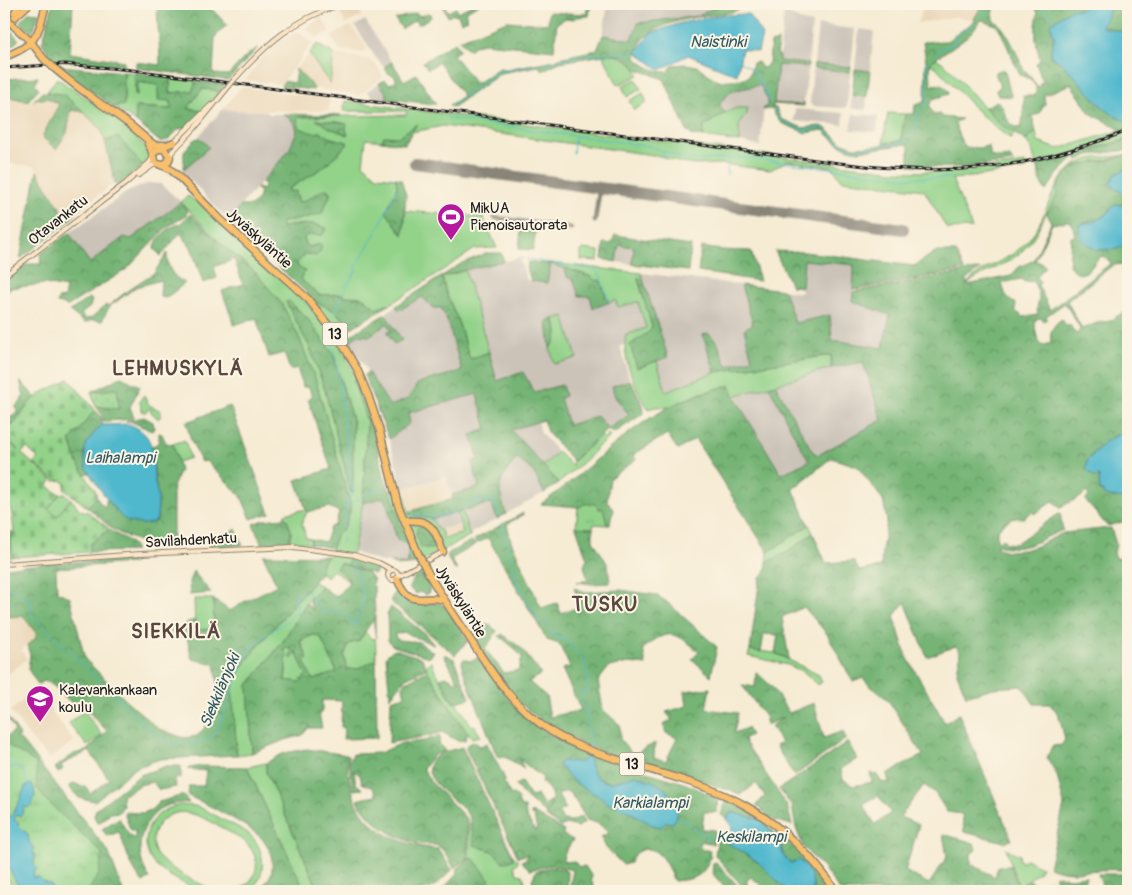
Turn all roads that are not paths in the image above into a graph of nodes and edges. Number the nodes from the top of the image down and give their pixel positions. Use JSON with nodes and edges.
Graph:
{"nodes":[{"id":1,"x":19,"y":4,"type":"edge"},
{"id":2,"x":24,"y":4,"type":"edge"},
{"id":3,"x":29,"y":4,"type":"edge"},
{"id":4,"x":46,"y":4,"type":"edge"},
{"id":5,"x":341,"y":4,"type":"edge"},
{"id":6,"x":15,"y":12,"type":"junction"},
{"id":7,"x":4,"y":15,"type":"edge"},
{"id":8,"x":4,"y":22,"type":"edge"},
{"id":9,"x":4,"y":27,"type":"edge"},
{"id":10,"x":30,"y":43,"type":"junction"},
{"id":11,"x":4,"y":56,"type":"edge"},
{"id":12,"x":220,"y":96,"type":"junction"},
{"id":13,"x":126,"y":121,"type":"junction"},
{"id":14,"x":148,"y":140,"type":"junction"},
{"id":15,"x":174,"y":142,"type":"junction"},
{"id":16,"x":162,"y":148,"type":"junction"},
{"id":17,"x":153,"y":155,"type":"junction"},
{"id":18,"x":170,"y":158,"type":"junction"},
{"id":19,"x":159,"y":164,"type":"junction"},
{"id":20,"x":126,"y":183,"type":"junction"},
{"id":21,"x":196,"y":195,"type":"junction"},
{"id":22,"x":4,"y":276,"type":"edge"},
{"id":23,"x":403,"y":518,"type":"junction"},
{"id":24,"x":420,"y":521,"type":"junction"},
{"id":25,"x":412,"y":541,"type":"junction"},
{"id":26,"x":443,"y":552,"type":"joint"},
{"id":27,"x":4,"y":564,"type":"edge"},
{"id":28,"x":410,"y":569,"type":"junction"},
{"id":29,"x":392,"y":571,"type":"junction"},
{"id":30,"x":397,"y":580,"type":"junction"},
{"id":31,"x":433,"y":582,"type":"junction"},
{"id":32,"x":425,"y":600,"type":"junction"},
{"id":33,"x":444,"y":600,"type":"junction"},
{"id":34,"x":836,"y":891,"type":"edge"}],
"edges":[{"from":1,"to":6,"type":"highway"},
{"from":2,"to":6,"type":"highway"},
{"from":3,"to":9,"type":"highway"},
{"from":4,"to":10,"type":"highway"},
{"from":5,"to":12,"type":"main road","bridge":true},
{"from":6,"to":8,"type":"highway"},
{"from":7,"to":10,"type":"highway","number":"13","bridge":true},
{"from":10,"to":11,"type":"highway"},
{"from":10,"to":13,"type":"highway","number":"13","bridge":true},
{"from":12,"to":15,"type":"main road"},
{"from":12,"to":18,"type":"main road"},
{"from":13,"to":14,"type":"highway","number":"13"},
{"from":13,"to":17,"type":"highway","number":"13"},
{"from":14,"to":15,"type":"highway"},
{"from":14,"to":16,"type":"highway","number":"13"},
{"from":15,"to":16,"type":"main road"},
{"from":16,"to":17,"type":"highway"},
{"from":16,"to":18,"type":"highway","number":"13"},
{"from":17,"to":19,"type":"highway","number":"13"},
{"from":17,"to":20,"type":"main road","name":"Otavankatu"},
{"from":18,"to":19,"type":"highway"},
{"from":18,"to":21,"type":"highway","name":"Jyväskyläntie","number":"13"},
{"from":19,"to":20,"type":"main road","name":"Otavankatu"},
{"from":19,"to":21,"type":"highway","name":"Jyväskyläntie","number":"13"},
{"from":20,"to":22,"type":"main road","name":"Otavankatu"},
{"from":21,"to":23,"type":"highway","name":"Jyväskyläntie","number":"13"},
{"from":23,"to":24,"type":"highway"},
{"from":23,"to":25,"type":"highway","name":"Jyväskyläntie","number":"13"},
{"from":24,"to":25,"type":"highway"},
{"from":24,"to":26,"type":"highway"},
{"from":25,"to":31,"type":"highway","name":"Jyväskyläntie","number":"13","bridge":true},
{"from":26,"to":28,"type":"main road"},
{"from":27,"to":29,"type":"main road","name":"Savilahdenkatu"},
{"from":28,"to":29,"type":"main road"},
{"from":28,"to":30,"type":"main road"},
{"from":29,"to":30,"type":"main road"},
{"from":29,"to":30,"type":"main road"},
{"from":30,"to":32,"type":"highway"},
{"from":31,"to":32,"type":"highway"},
{"from":31,"to":33,"type":"highway","name":"Jyväskyläntie","number":"13"},
{"from":32,"to":33,"type":"highway"},
{"from":33,"to":34,"type":"highway","name":"Jyväskyläntie","number":"13"}]}
